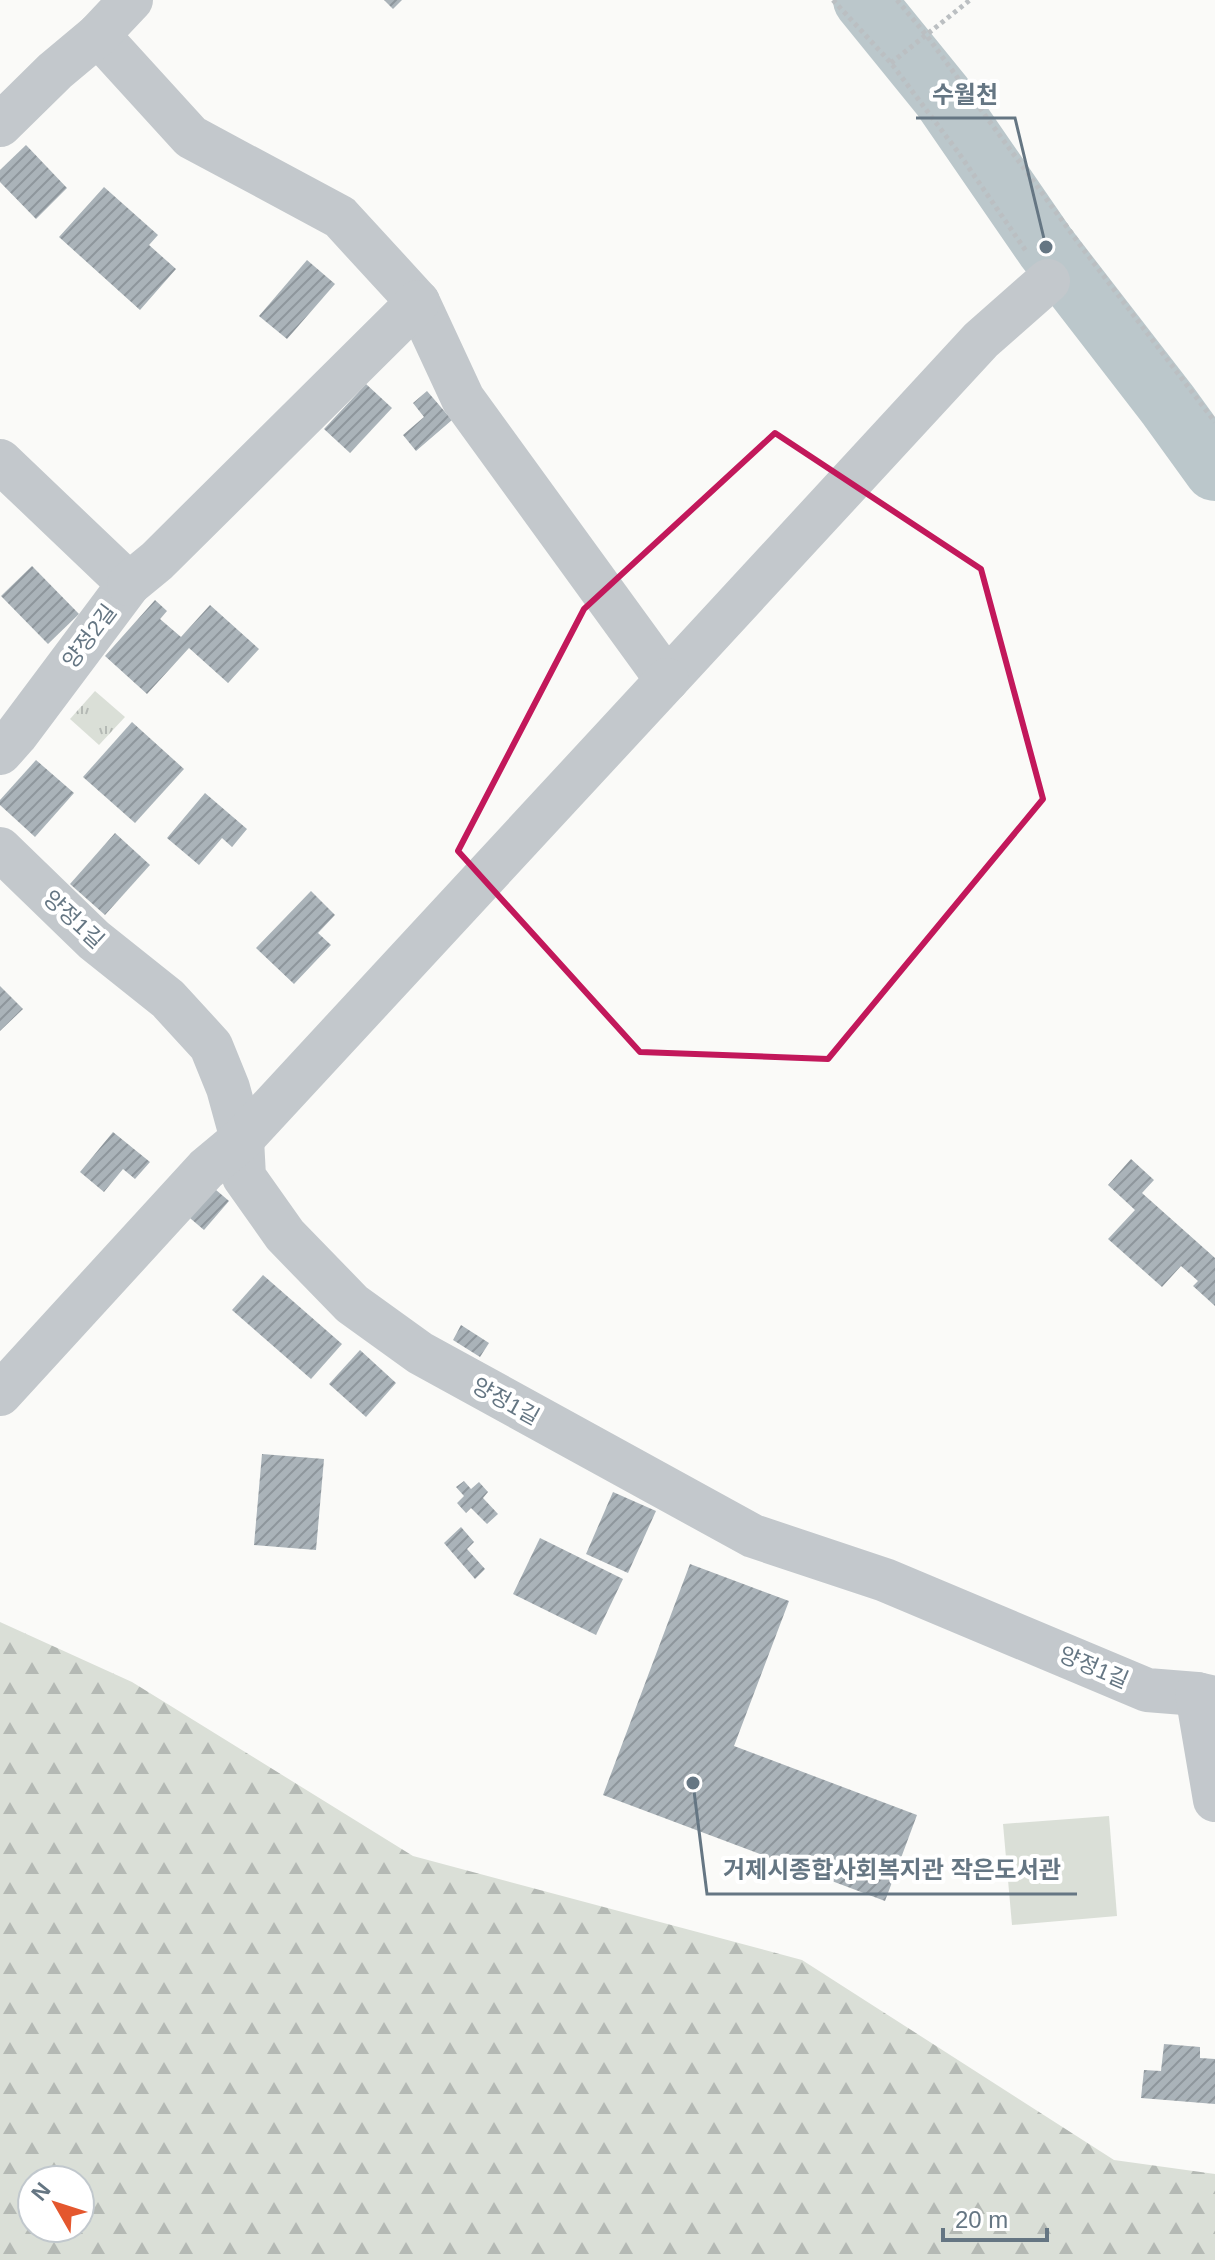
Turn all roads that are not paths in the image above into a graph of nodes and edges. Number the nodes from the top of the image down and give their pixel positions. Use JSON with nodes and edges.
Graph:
{"nodes":[{"id":1,"x":131,"y":0,"type":"edge"},
{"id":2,"x":98,"y":35,"type":"junction"},
{"id":3,"x":0,"y":125,"type":"edge"},
{"id":4,"x":1048,"y":281,"type":"road end"},
{"id":5,"x":418,"y":302,"type":"junction"},
{"id":6,"x":0,"y":461,"type":"edge"},
{"id":7,"x":129,"y":584,"type":"junction"},
{"id":8,"x":667,"y":680,"type":"junction"},
{"id":9,"x":0,"y":753,"type":"edge"},
{"id":10,"x":0,"y":849,"type":"edge"},
{"id":11,"x":242,"y":1139,"type":"junction"},
{"id":12,"x":0,"y":1394,"type":"edge"},
{"id":13,"x":1206,"y":1696,"type":"edge"},
{"id":14,"x":1213,"y":1778,"type":"edge"}],
"edges":[{"from":1,"to":2,"type":"street"},
{"from":2,"to":3,"type":"street"},
{"from":2,"to":5,"type":"street"},
{"from":4,"to":8,"type":"street"},
{"from":5,"to":7,"type":"street"},
{"from":5,"to":8,"type":"street"},
{"from":6,"to":7,"type":"street","name":"양정2길"},
{"from":7,"to":9,"type":"street","name":"양정2길"},
{"from":8,"to":11,"type":"street"},
{"from":10,"to":11,"type":"street","name":"양정1길"},
{"from":11,"to":12,"type":"street"},
{"from":11,"to":13,"type":"street","name":"양정1길"},
{"from":13,"to":14,"type":"street"}]}
